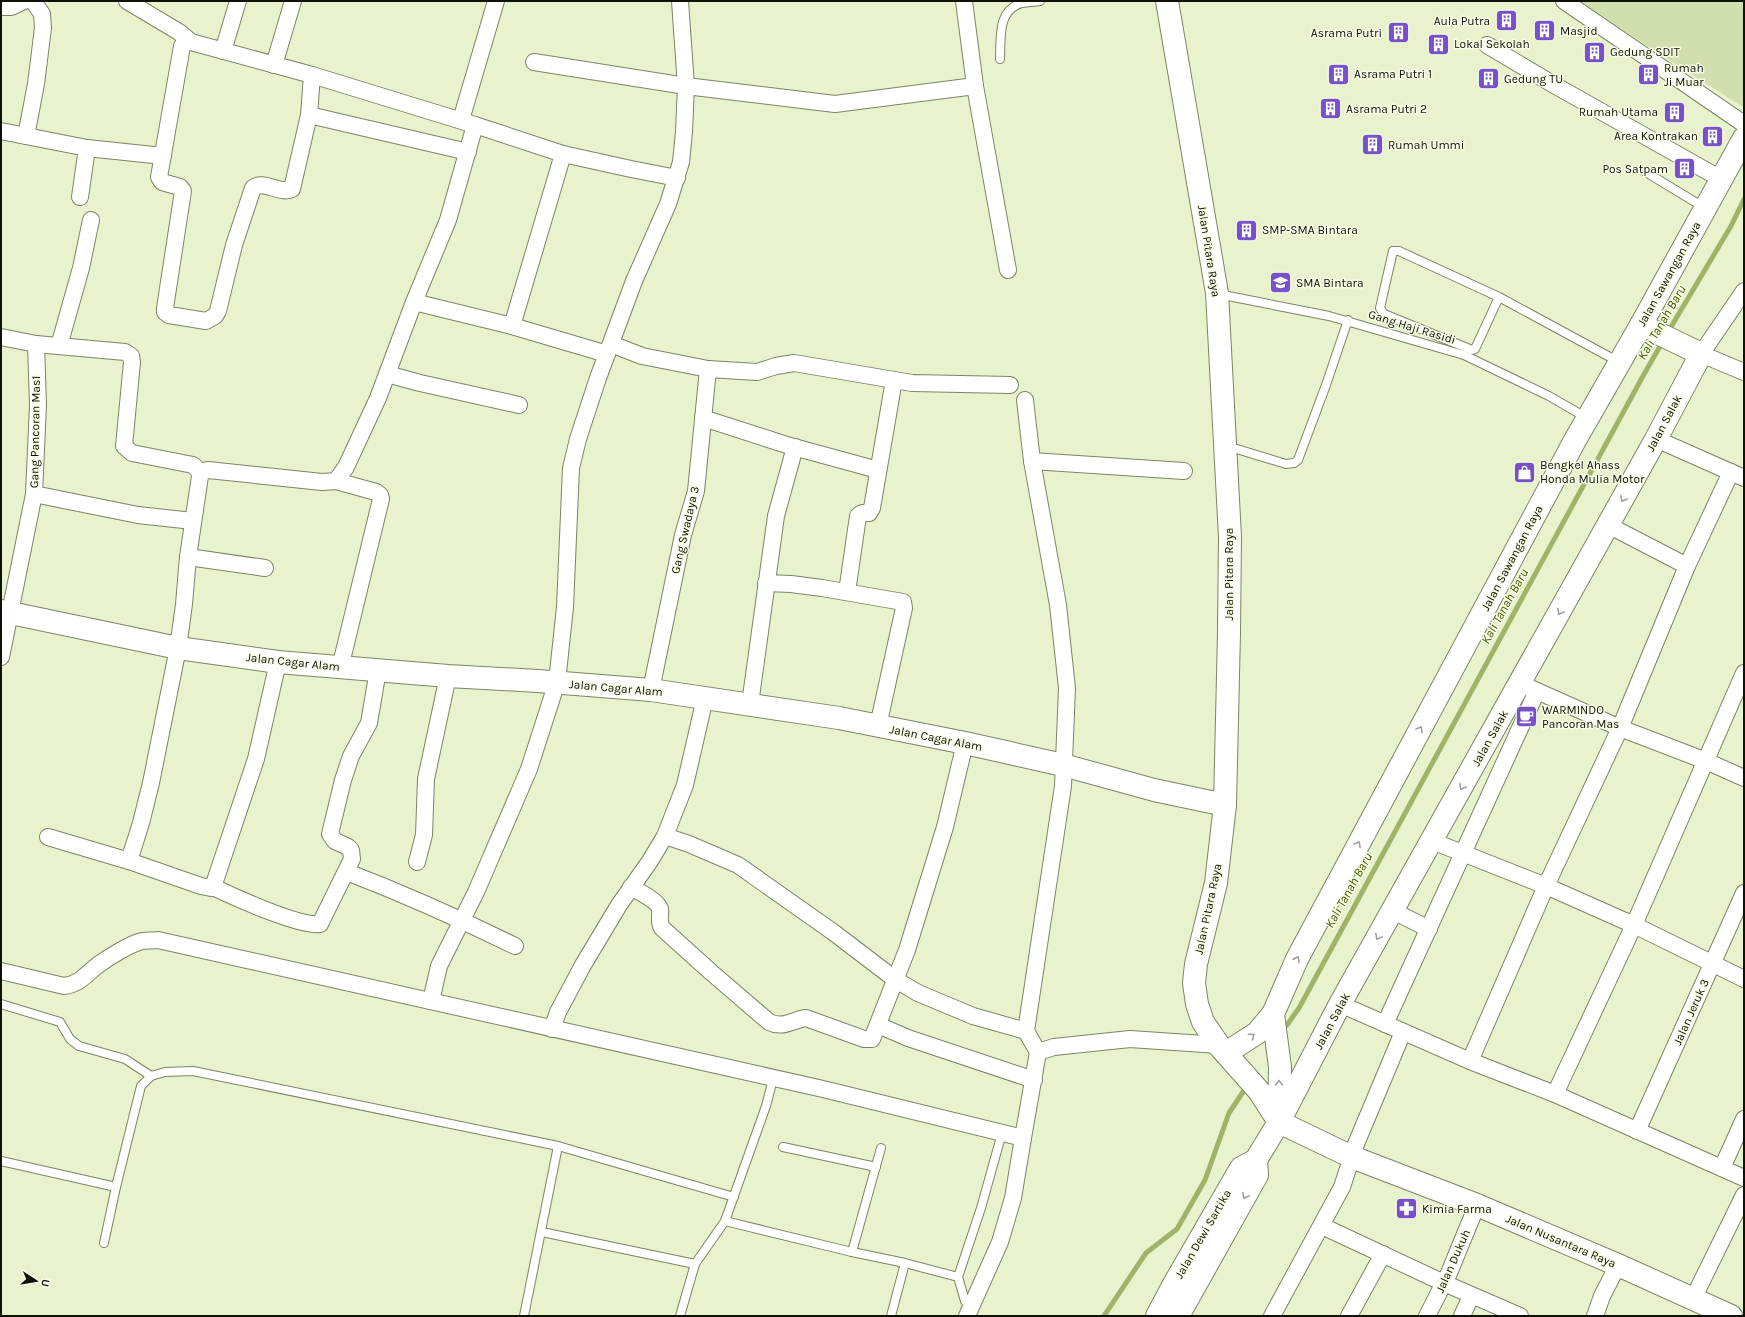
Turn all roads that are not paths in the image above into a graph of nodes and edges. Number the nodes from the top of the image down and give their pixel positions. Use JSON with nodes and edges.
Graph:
{"nodes":[{"id":1,"x":24,"y":1,"type":"edge"},
{"id":2,"x":33,"y":1,"type":"edge"},
{"id":3,"x":127,"y":1,"type":"edge"},
{"id":4,"x":238,"y":1,"type":"edge"},
{"id":5,"x":293,"y":1,"type":"edge"},
{"id":6,"x":496,"y":1,"type":"edge"},
{"id":7,"x":680,"y":1,"type":"edge"},
{"id":8,"x":964,"y":1,"type":"edge"},
{"id":9,"x":1040,"y":1,"type":"edge"},
{"id":10,"x":1167,"y":1,"type":"edge"},
{"id":11,"x":1564,"y":1,"type":"edge"},
{"id":12,"x":1,"y":7,"type":"edge"},
{"id":13,"x":191,"y":42,"type":"junction"},
{"id":14,"x":1487,"y":45,"type":"dead end"},
{"id":15,"x":223,"y":51,"type":"junction"},
{"id":16,"x":1000,"y":58,"type":"dead end"},
{"id":17,"x":534,"y":62,"type":"dead end"},
{"id":18,"x":274,"y":65,"type":"junction"},
{"id":19,"x":312,"y":75,"type":"junction"},
{"id":20,"x":686,"y":86,"type":"junction"},
{"id":21,"x":975,"y":86,"type":"junction"},
{"id":22,"x":309,"y":115,"type":"junction"},
{"id":23,"x":468,"y":122,"type":"junction"},
{"id":24,"x":1744,"y":124,"type":"edge"},
{"id":25,"x":1,"y":131,"type":"edge"},
{"id":26,"x":26,"y":136,"type":"junction"},
{"id":27,"x":1744,"y":138,"type":"edge"},
{"id":28,"x":87,"y":148,"type":"junction"},
{"id":29,"x":468,"y":152,"type":"junction"},
{"id":30,"x":563,"y":154,"type":"junction"},
{"id":31,"x":162,"y":156,"type":"junction"},
{"id":32,"x":1644,"y":171,"type":"dead end"},
{"id":33,"x":677,"y":178,"type":"junction"},
{"id":34,"x":1721,"y":179,"type":"junction"},
{"id":35,"x":80,"y":197,"type":"dead end"},
{"id":36,"x":1705,"y":208,"type":"junction"},
{"id":37,"x":91,"y":220,"type":"dead end"},
{"id":38,"x":1008,"y":270,"type":"dead end"},
{"id":39,"x":1744,"y":291,"type":"edge"},
{"id":40,"x":1217,"y":294,"type":"junction"},
{"id":41,"x":1499,"y":297,"type":"junction"},
{"id":42,"x":414,"y":302,"type":"junction"},
{"id":43,"x":1348,"y":320,"type":"junction"},
{"id":44,"x":512,"y":326,"type":"junction"},
{"id":45,"x":1649,"y":329,"type":"junction"},
{"id":46,"x":1,"y":337,"type":"edge"},
{"id":47,"x":36,"y":344,"type":"junction"},
{"id":48,"x":59,"y":346,"type":"junction"},
{"id":49,"x":609,"y":349,"type":"junction"},
{"id":50,"x":1692,"y":349,"type":"junction"},
{"id":51,"x":1620,"y":362,"type":"junction"},
{"id":52,"x":708,"y":369,"type":"junction"},
{"id":53,"x":1744,"y":372,"type":"edge"},
{"id":54,"x":387,"y":374,"type":"junction"},
{"id":55,"x":894,"y":380,"type":"junction"},
{"id":56,"x":1010,"y":385,"type":"dead end"},
{"id":57,"x":1025,"y":400,"type":"dead end"},
{"id":58,"x":519,"y":405,"type":"dead end"},
{"id":59,"x":703,"y":418,"type":"junction"},
{"id":60,"x":1587,"y":419,"type":"junction"},
{"id":61,"x":1656,"y":439,"type":"junction"},
{"id":62,"x":1226,"y":446,"type":"junction"},
{"id":63,"x":796,"y":447,"type":"junction"},
{"id":64,"x":1032,"y":461,"type":"junction"},
{"id":65,"x":878,"y":470,"type":"junction"},
{"id":66,"x":1184,"y":471,"type":"dead end"},
{"id":67,"x":201,"y":473,"type":"junction"},
{"id":68,"x":1738,"y":475,"type":"edge"},
{"id":69,"x":336,"y":481,"type":"junction"},
{"id":70,"x":34,"y":494,"type":"junction"},
{"id":71,"x":193,"y":521,"type":"junction"},
{"id":72,"x":1608,"y":525,"type":"junction"},
{"id":73,"x":188,"y":557,"type":"junction"},
{"id":74,"x":1687,"y":566,"type":"junction"},
{"id":75,"x":265,"y":568,"type":"dead end"},
{"id":76,"x":766,"y":583,"type":"junction"},
{"id":77,"x":847,"y":592,"type":"junction"},
{"id":78,"x":6,"y":612,"type":"edge"},
{"id":79,"x":178,"y":648,"type":"junction"},
{"id":80,"x":1,"y":657,"type":"edge"},
{"id":81,"x":278,"y":662,"type":"junction"},
{"id":82,"x":340,"y":668,"type":"junction"},
{"id":83,"x":378,"y":670,"type":"junction"},
{"id":84,"x":1744,"y":673,"type":"edge"},
{"id":85,"x":448,"y":676,"type":"junction"},
{"id":86,"x":557,"y":682,"type":"junction"},
{"id":87,"x":1529,"y":688,"type":"junction"},
{"id":88,"x":651,"y":690,"type":"junction"},
{"id":89,"x":705,"y":698,"type":"junction"},
{"id":90,"x":750,"y":704,"type":"junction"},
{"id":91,"x":878,"y":726,"type":"junction"},
{"id":92,"x":1620,"y":728,"type":"junction"},
{"id":93,"x":965,"y":743,"type":"junction"},
{"id":94,"x":1706,"y":761,"type":"junction"},
{"id":95,"x":1063,"y":765,"type":"junction"},
{"id":96,"x":1744,"y":778,"type":"edge"},
{"id":97,"x":1224,"y":805,"type":"junction"},
{"id":98,"x":665,"y":836,"type":"junction"},
{"id":99,"x":48,"y":837,"type":"dead end"},
{"id":100,"x":1432,"y":841,"type":"junction"},
{"id":101,"x":1464,"y":853,"type":"junction"},
{"id":102,"x":129,"y":861,"type":"junction"},
{"id":103,"x":417,"y":862,"type":"dead end"},
{"id":104,"x":346,"y":872,"type":"junction"},
{"id":105,"x":1546,"y":886,"type":"junction"},
{"id":106,"x":212,"y":887,"type":"junction"},
{"id":107,"x":631,"y":887,"type":"junction"},
{"id":108,"x":1744,"y":893,"type":"edge"},
{"id":109,"x":1393,"y":911,"type":"junction"},
{"id":110,"x":462,"y":919,"type":"junction"},
{"id":111,"x":1634,"y":925,"type":"junction"},
{"id":112,"x":1429,"y":929,"type":"junction"},
{"id":113,"x":515,"y":946,"type":"dead end"},
{"id":114,"x":1713,"y":963,"type":"junction"},
{"id":115,"x":1,"y":971,"type":"edge"},
{"id":116,"x":1744,"y":979,"type":"edge"},
{"id":117,"x":896,"y":980,"type":"junction"},
{"id":118,"x":431,"y":1001,"type":"junction"},
{"id":119,"x":1,"y":1004,"type":"edge"},
{"id":120,"x":1340,"y":1004,"type":"junction"},
{"id":121,"x":1273,"y":1014,"type":"junction"},
{"id":122,"x":1385,"y":1024,"type":"junction"},
{"id":123,"x":878,"y":1025,"type":"junction"},
{"id":124,"x":552,"y":1029,"type":"junction"},
{"id":125,"x":1026,"y":1031,"type":"junction"},
{"id":126,"x":1403,"y":1032,"type":"junction"},
{"id":127,"x":1223,"y":1049,"type":"junction"},
{"id":128,"x":1038,"y":1052,"type":"junction"},
{"id":129,"x":1470,"y":1061,"type":"junction"},
{"id":130,"x":151,"y":1076,"type":"junction"},
{"id":131,"x":773,"y":1078,"type":"junction"},
{"id":132,"x":1034,"y":1080,"type":"junction"},
{"id":133,"x":1555,"y":1094,"type":"junction"},
{"id":134,"x":1744,"y":1119,"type":"edge"},
{"id":135,"x":1279,"y":1122,"type":"junction"},
{"id":136,"x":1637,"y":1131,"type":"junction"},
{"id":137,"x":1002,"y":1133,"type":"junction"},
{"id":138,"x":1024,"y":1138,"type":"junction"},
{"id":139,"x":558,"y":1146,"type":"junction"},
{"id":140,"x":783,"y":1147,"type":"dead end"},
{"id":141,"x":881,"y":1148,"type":"dead end"},
{"id":142,"x":1352,"y":1157,"type":"junction"},
{"id":143,"x":1256,"y":1160,"type":"junction"},
{"id":144,"x":1,"y":1162,"type":"edge"},
{"id":145,"x":876,"y":1167,"type":"junction"},
{"id":146,"x":1722,"y":1168,"type":"junction"},
{"id":147,"x":1744,"y":1178,"type":"edge"},
{"id":148,"x":116,"y":1187,"type":"junction"},
{"id":149,"x":1744,"y":1195,"type":"edge"},
{"id":150,"x":734,"y":1197,"type":"junction"},
{"id":151,"x":1477,"y":1206,"type":"junction"},
{"id":152,"x":725,"y":1221,"type":"junction"},
{"id":153,"x":1322,"y":1226,"type":"junction"},
{"id":154,"x":542,"y":1232,"type":"junction"},
{"id":155,"x":104,"y":1243,"type":"dead end"},
{"id":156,"x":852,"y":1252,"type":"junction"},
{"id":157,"x":1383,"y":1254,"type":"junction"},
{"id":158,"x":905,"y":1263,"type":"junction"},
{"id":159,"x":695,"y":1264,"type":"junction"},
{"id":160,"x":1618,"y":1265,"type":"junction"},
{"id":161,"x":958,"y":1277,"type":"junction"},
{"id":162,"x":1444,"y":1283,"type":"junction"},
{"id":163,"x":1471,"y":1296,"type":"junction"},
{"id":164,"x":1693,"y":1299,"type":"junction"},
{"id":165,"x":966,"y":1308,"type":"edge"},
{"id":166,"x":524,"y":1316,"type":"edge"},
{"id":167,"x":680,"y":1316,"type":"edge"},
{"id":168,"x":891,"y":1316,"type":"edge"},
{"id":169,"x":1157,"y":1316,"type":"edge"},
{"id":170,"x":1178,"y":1316,"type":"edge"},
{"id":171,"x":1272,"y":1316,"type":"edge"},
{"id":172,"x":1349,"y":1316,"type":"edge"},
{"id":173,"x":1427,"y":1316,"type":"edge"},
{"id":174,"x":1462,"y":1316,"type":"edge"},
{"id":175,"x":1520,"y":1316,"type":"edge"},
{"id":176,"x":1594,"y":1316,"type":"edge"},
{"id":177,"x":1731,"y":1316,"type":"edge"}],
"edges":[{"from":1,"to":12,"type":"street"},
{"from":2,"to":26,"type":"street"},
{"from":3,"to":13,"type":"street"},
{"from":4,"to":15,"type":"street"},
{"from":5,"to":18,"type":"street"},
{"from":6,"to":23,"type":"street"},
{"from":7,"to":20,"type":"street"},
{"from":8,"to":21,"type":"street"},
{"from":9,"to":16,"type":"lane"},
{"from":10,"to":40,"type":"main road","name":"Jalan Pitara Raya"},
{"from":11,"to":24,"type":"street"},
{"from":13,"to":15,"type":"street"},
{"from":13,"to":31,"type":"street"},
{"from":14,"to":34,"type":"street"},
{"from":15,"to":18,"type":"street"},
{"from":17,"to":20,"type":"street"},
{"from":18,"to":19,"type":"street"},
{"from":19,"to":22,"type":"street"},
{"from":19,"to":23,"type":"street"},
{"from":20,"to":21,"type":"street"},
{"from":20,"to":33,"type":"street"},
{"from":21,"to":38,"type":"street"},
{"from":22,"to":29,"type":"street"},
{"from":22,"to":31,"type":"street"},
{"from":23,"to":29,"type":"street"},
{"from":23,"to":30,"type":"street"},
{"from":25,"to":26,"type":"street"},
{"from":26,"to":28,"type":"street"},
{"from":27,"to":34,"type":"main road","name":"Jalan Sawangan Raya"},
{"from":28,"to":31,"type":"street"},
{"from":28,"to":35,"type":"street"},
{"from":29,"to":42,"type":"street"},
{"from":30,"to":33,"type":"street"},
{"from":30,"to":44,"type":"street"},
{"from":32,"to":36,"type":"lane"},
{"from":33,"to":49,"type":"street"},
{"from":34,"to":36,"type":"main road","name":"Jalan Sawangan Raya"},
{"from":36,"to":45,"type":"main road","name":"Jalan Sawangan Raya"},
{"from":37,"to":48,"type":"street"},
{"from":39,"to":50,"type":"street"},
{"from":40,"to":43,"type":"lane","name":"Gang Haji Rasidi"},
{"from":40,"to":62,"type":"main road","name":"Jalan Pitara Raya"},
{"from":41,"to":41,"type":"lane"},
{"from":41,"to":51,"type":"lane"},
{"from":42,"to":44,"type":"street"},
{"from":42,"to":54,"type":"street"},
{"from":43,"to":60,"type":"lane","name":"Gang Haji Rasidi"},
{"from":43,"to":62,"type":"lane"},
{"from":44,"to":49,"type":"street"},
{"from":45,"to":50,"type":"main road"},
{"from":45,"to":51,"type":"main road","name":"Jalan Sawangan Raya"},
{"from":46,"to":47,"type":"street"},
{"from":47,"to":48,"type":"street"},
{"from":47,"to":70,"type":"street","name":"Gang Pancoran Mas1"},
{"from":48,"to":67,"type":"street"},
{"from":49,"to":52,"type":"street"},
{"from":49,"to":86,"type":"street"},
{"from":50,"to":53,"type":"street"},
{"from":50,"to":61,"type":"main road","name":"Jalan Salak"},
{"from":51,"to":60,"type":"main road","name":"Jalan Sawangan Raya"},
{"from":52,"to":55,"type":"street"},
{"from":52,"to":59,"type":"street","name":"Gang Swadaya 3"},
{"from":54,"to":58,"type":"street"},
{"from":54,"to":69,"type":"street"},
{"from":55,"to":56,"type":"street"},
{"from":55,"to":65,"type":"street"},
{"from":57,"to":64,"type":"street"},
{"from":59,"to":63,"type":"street"},
{"from":59,"to":88,"type":"street","name":"Gang Swadaya 3"},
{"from":121,"to":60,"type":"main road","name":"Jalan Sawangan Raya","one_way":true},
{"from":61,"to":68,"type":"street"},
{"from":61,"to":72,"type":"main road","name":"Jalan Salak","one_way":true},
{"from":62,"to":97,"type":"main road","name":"Jalan Pitara Raya"},
{"from":63,"to":65,"type":"street"},
{"from":63,"to":76,"type":"street"},
{"from":64,"to":66,"type":"street"},
{"from":64,"to":95,"type":"street"},
{"from":65,"to":77,"type":"street"},
{"from":67,"to":69,"type":"street"},
{"from":67,"to":71,"type":"street"},
{"from":68,"to":74,"type":"street"},
{"from":69,"to":82,"type":"street"},
{"from":70,"to":71,"type":"street"},
{"from":70,"to":78,"type":"street","name":"Gang Pancoran Mas1"},
{"from":71,"to":73,"type":"street"},
{"from":72,"to":74,"type":"street"},
{"from":72,"to":87,"type":"main road","name":"Jalan Salak","one_way":true},
{"from":73,"to":75,"type":"street"},
{"from":73,"to":79,"type":"street"},
{"from":74,"to":92,"type":"street"},
{"from":76,"to":77,"type":"street"},
{"from":76,"to":90,"type":"street"},
{"from":77,"to":91,"type":"street"},
{"from":78,"to":79,"type":"main road","name":"Jalan Cagar Alam"},
{"from":78,"to":80,"type":"street","name":"Gang Pancoran Mas1"},
{"from":79,"to":81,"type":"main road","name":"Jalan Cagar Alam"},
{"from":79,"to":102,"type":"street"},
{"from":81,"to":82,"type":"main road","name":"Jalan Cagar Alam"},
{"from":81,"to":106,"type":"street"},
{"from":82,"to":83,"type":"main road","name":"Jalan Cagar Alam"},
{"from":83,"to":85,"type":"main road","name":"Jalan Cagar Alam"},
{"from":83,"to":104,"type":"street"},
{"from":84,"to":94,"type":"street"},
{"from":85,"to":86,"type":"main road","name":"Jalan Cagar Alam"},
{"from":85,"to":103,"type":"street"},
{"from":86,"to":88,"type":"main road","name":"Jalan Cagar Alam"},
{"from":86,"to":110,"type":"street"},
{"from":87,"to":92,"type":"street"},
{"from":87,"to":100,"type":"main road","name":"Jalan Salak","one_way":true},
{"from":87,"to":101,"type":"street"},
{"from":88,"to":89,"type":"main road","name":"Jalan Cagar Alam"},
{"from":89,"to":90,"type":"main road","name":"Jalan Cagar Alam"},
{"from":89,"to":98,"type":"street"},
{"from":90,"to":91,"type":"main road","name":"Jalan Cagar Alam"},
{"from":91,"to":93,"type":"main road","name":"Jalan Cagar Alam"},
{"from":92,"to":94,"type":"street"},
{"from":92,"to":105,"type":"street"},
{"from":93,"to":95,"type":"main road","name":"Jalan Cagar Alam"},
{"from":93,"to":117,"type":"street"},
{"from":94,"to":96,"type":"street"},
{"from":94,"to":111,"type":"street"},
{"from":95,"to":97,"type":"main road","name":"Jalan Cagar Alam"},
{"from":95,"to":125,"type":"street"},
{"from":97,"to":127,"type":"main road","name":"Jalan Pitara Raya"},
{"from":98,"to":107,"type":"street"},
{"from":98,"to":117,"type":"street"},
{"from":99,"to":102,"type":"street"},
{"from":100,"to":101,"type":"street"},
{"from":100,"to":109,"type":"main road","name":"Jalan Salak"},
{"from":101,"to":105,"type":"street"},
{"from":101,"to":112,"type":"street"},
{"from":102,"to":106,"type":"street"},
{"from":104,"to":106,"type":"street"},
{"from":104,"to":110,"type":"street"},
{"from":105,"to":111,"type":"street"},
{"from":105,"to":129,"type":"street"},
{"from":107,"to":123,"type":"street"},
{"from":107,"to":124,"type":"street"},
{"from":108,"to":114,"type":"street","name":"Jalan Jeruk 3"},
{"from":109,"to":112,"type":"street"},
{"from":109,"to":120,"type":"main road","name":"Jalan Salak","one_way":true},
{"from":110,"to":113,"type":"street"},
{"from":110,"to":118,"type":"street"},
{"from":111,"to":114,"type":"street"},
{"from":111,"to":133,"type":"street"},
{"from":112,"to":122,"type":"street"},
{"from":114,"to":116,"type":"street"},
{"from":114,"to":136,"type":"street","name":"Jalan Jeruk 3"},
{"from":115,"to":118,"type":"street"},
{"from":117,"to":123,"type":"street"},
{"from":117,"to":125,"type":"street"},
{"from":118,"to":124,"type":"street"},
{"from":119,"to":130,"type":"lane"},
{"from":120,"to":122,"type":"street"},
{"from":120,"to":135,"type":"main road","name":"Jalan Salak"},
{"from":127,"to":121,"type":"main road","one_way":true},
{"from":135,"to":121,"type":"main road","one_way":true},
{"from":122,"to":126,"type":"street"},
{"from":123,"to":132,"type":"street"},
{"from":124,"to":131,"type":"street"},
{"from":125,"to":128,"type":"street"},
{"from":126,"to":129,"type":"street"},
{"from":126,"to":142,"type":"street"},
{"from":127,"to":128,"type":"street"},
{"from":127,"to":135,"type":"main road","name":"Jalan Pitara Raya"},
{"from":128,"to":132,"type":"street"},
{"from":129,"to":133,"type":"street"},
{"from":130,"to":139,"type":"lane"},
{"from":130,"to":148,"type":"lane"},
{"from":131,"to":137,"type":"street"},
{"from":131,"to":150,"type":"lane"},
{"from":132,"to":138,"type":"street"},
{"from":133,"to":136,"type":"street"},
{"from":134,"to":146,"type":"street"},
{"from":135,"to":142,"type":"main road","name":"Jalan Nusantara Raya"},
{"from":135,"to":143,"type":"main road","name":"Jalan Dewi Sartika"},
{"from":136,"to":146,"type":"street"},
{"from":137,"to":138,"type":"street"},
{"from":137,"to":161,"type":"lane"},
{"from":138,"to":165,"type":"street"},
{"from":139,"to":150,"type":"lane"},
{"from":139,"to":154,"type":"lane"},
{"from":140,"to":145,"type":"lane"},
{"from":141,"to":145,"type":"lane"},
{"from":142,"to":151,"type":"main road","name":"Jalan Nusantara Raya"},
{"from":142,"to":153,"type":"street"},
{"from":143,"to":169,"type":"main road","name":"Jalan Dewi Sartika"},
{"from":143,"to":170,"type":"main road","name":"Jalan Dewi Sartika","one_way":true},
{"from":144,"to":148,"type":"lane"},
{"from":145,"to":156,"type":"lane"},
{"from":146,"to":147,"type":"street"},
{"from":148,"to":155,"type":"lane"},
{"from":149,"to":164,"type":"street"},
{"from":150,"to":152,"type":"lane"},
{"from":151,"to":160,"type":"main road","name":"Jalan Nusantara Raya"},
{"from":151,"to":162,"type":"street","name":"Jalan Dukuh"},
{"from":152,"to":156,"type":"lane"},
{"from":152,"to":159,"type":"lane"},
{"from":153,"to":157,"type":"street"},
{"from":153,"to":171,"type":"street"},
{"from":154,"to":159,"type":"lane"},
{"from":154,"to":166,"type":"lane"},
{"from":156,"to":158,"type":"lane"},
{"from":157,"to":162,"type":"street"},
{"from":157,"to":172,"type":"street"},
{"from":158,"to":161,"type":"lane"},
{"from":158,"to":168,"type":"lane"},
{"from":159,"to":167,"type":"lane"},
{"from":160,"to":164,"type":"main road","name":"Jalan Nusantara Raya"},
{"from":160,"to":176,"type":"street"},
{"from":161,"to":165,"type":"lane"},
{"from":162,"to":163,"type":"street"},
{"from":162,"to":173,"type":"street","name":"Jalan Dukuh"},
{"from":163,"to":174,"type":"street"},
{"from":163,"to":175,"type":"street"},
{"from":164,"to":177,"type":"main road","name":"Jalan Nusantara Raya"}]}
